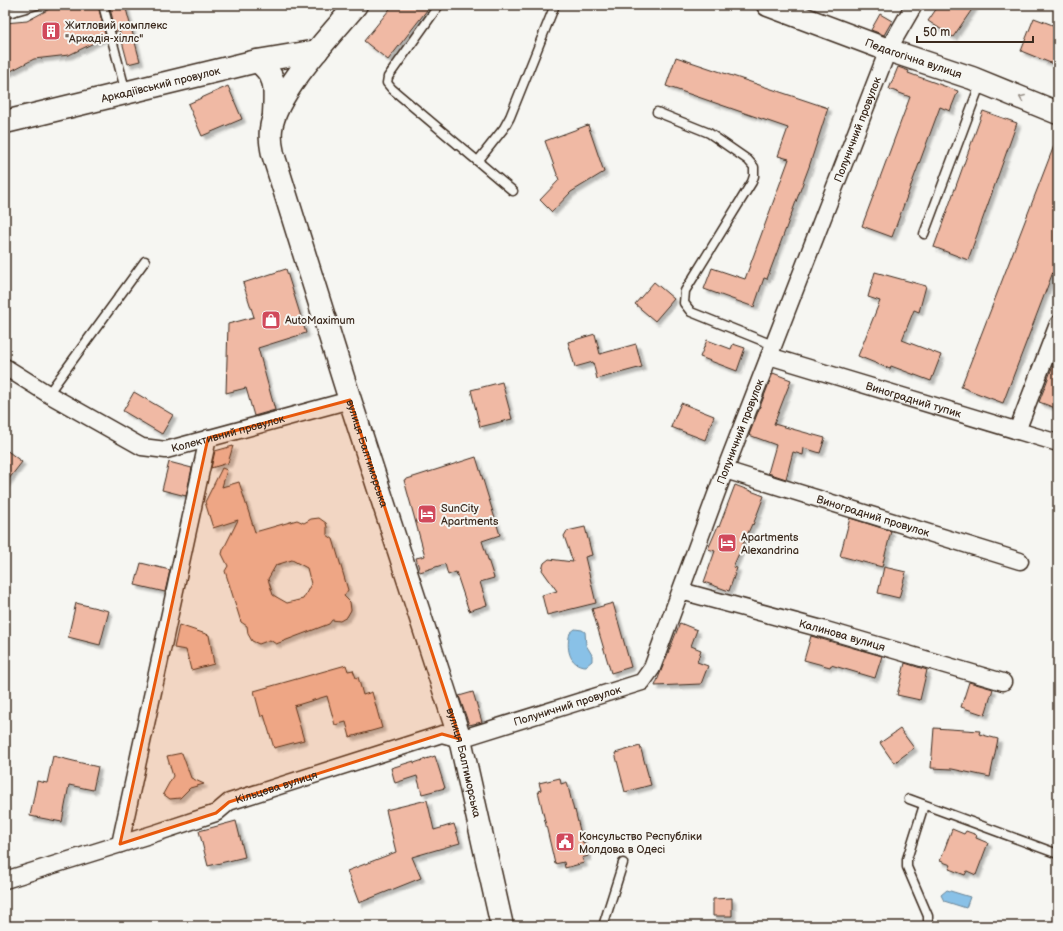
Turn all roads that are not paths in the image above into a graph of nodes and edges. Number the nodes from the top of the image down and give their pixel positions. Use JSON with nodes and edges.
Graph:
{"nodes":[{"id":1,"x":37,"y":5,"type":"edge"},
{"id":2,"x":103,"y":5,"type":"edge"},
{"id":3,"x":356,"y":5,"type":"edge"},
{"id":4,"x":439,"y":5,"type":"edge"},
{"id":5,"x":555,"y":5,"type":"edge"},
{"id":6,"x":768,"y":5,"type":"edge"},
{"id":7,"x":914,"y":5,"type":"edge"},
{"id":8,"x":5,"y":14,"type":"edge"},
{"id":9,"x":888,"y":50,"type":"junction"},
{"id":10,"x":317,"y":51,"type":"junction"},
{"id":11,"x":257,"y":61,"type":"junction"},
{"id":12,"x":981,"y":82,"type":"junction"},
{"id":13,"x":126,"y":94,"type":"junction"},
{"id":14,"x":657,"y":112,"type":"dead end"},
{"id":15,"x":1058,"y":113,"type":"edge"},
{"id":16,"x":274,"y":118,"type":"junction"},
{"id":17,"x":5,"y":122,"type":"edge"},
{"id":18,"x":478,"y":161,"type":"junction"},
{"id":19,"x":513,"y":191,"type":"dead end"},
{"id":20,"x":924,"y":234,"type":"dead end"},
{"id":21,"x":145,"y":261,"type":"dead end"},
{"id":22,"x":1058,"y":324,"type":"edge"},
{"id":23,"x":771,"y":351,"type":"junction"},
{"id":24,"x":5,"y":367,"type":"edge"},
{"id":25,"x":48,"y":394,"type":"junction"},
{"id":26,"x":350,"y":400,"type":"junction"},
{"id":27,"x":1017,"y":431,"type":"junction"},
{"id":28,"x":208,"y":438,"type":"junction"},
{"id":29,"x":1058,"y":443,"type":"edge"},
{"id":30,"x":725,"y":470,"type":"junction"},
{"id":31,"x":1020,"y":561,"type":"dead end"},
{"id":32,"x":681,"y":591,"type":"junction"},
{"id":33,"x":1003,"y":682,"type":"dead end"},
{"id":34,"x":460,"y":739,"type":"junction"},
{"id":35,"x":909,"y":799,"type":"dead end"},
{"id":36,"x":924,"y":805,"type":"junction"},
{"id":37,"x":120,"y":844,"type":"junction"},
{"id":38,"x":1058,"y":854,"type":"edge"},
{"id":39,"x":623,"y":864,"type":"dead end"},
{"id":40,"x":5,"y":880,"type":"edge"},
{"id":41,"x":502,"y":926,"type":"edge"},
{"id":42,"x":603,"y":926,"type":"edge"},
{"id":43,"x":928,"y":926,"type":"edge"}],
"edges":[{"from":1,"to":8,"type":"lane"},
{"from":2,"to":13,"type":"lane"},
{"from":3,"to":10,"type":"main road","name":"вулиця Балтиморська"},
{"from":4,"to":18,"type":"lane"},
{"from":5,"to":18,"type":"lane"},
{"from":6,"to":9,"type":"main road","name":"Педагогічна вулиця"},
{"from":7,"to":9,"type":"street","name":"Полуничний провулок"},
{"from":9,"to":12,"type":"main road","name":"Педагогічна вулиця"},
{"from":9,"to":23,"type":"street","name":"Полуничний провулок"},
{"from":10,"to":11,"type":"main road","name":"Аркадіївський провулок"},
{"from":10,"to":16,"type":"main road","name":"вулиця Балтиморська"},
{"from":11,"to":13,"type":"main road","name":"Аркадіївський провулок"},
{"from":11,"to":16,"type":"main road"},
{"from":15,"to":12,"type":"main road","name":"Педагогічна вулиця","one_way":true},
{"from":12,"to":20,"type":"lane"},
{"from":13,"to":17,"type":"main road","name":"Аркадіївський провулок"},
{"from":14,"to":23,"type":"lane"},
{"from":16,"to":26,"type":"main road","name":"вулиця Балтиморська"},
{"from":18,"to":19,"type":"lane"},
{"from":21,"to":25,"type":"lane"},
{"from":22,"to":27,"type":"street"},
{"from":23,"to":27,"type":"street","name":"Виноградний тупик"},
{"from":23,"to":30,"type":"street","name":"Полуничний провулок"},
{"from":24,"to":25,"type":"street","name":"Колективний провулок"},
{"from":25,"to":28,"type":"street","name":"Колективний провулок"},
{"from":26,"to":28,"type":"street","name":"Колективний провулок"},
{"from":26,"to":34,"type":"main road","name":"вулиця Балтиморська"},
{"from":27,"to":29,"type":"street","name":"Виноградний тупик"},
{"from":28,"to":37,"type":"street"},
{"from":30,"to":31,"type":"street","name":"Виноградний провулок"},
{"from":30,"to":32,"type":"street","name":"Полуничний провулок"},
{"from":32,"to":33,"type":"street","name":"Калинова вулиця"},
{"from":32,"to":34,"type":"street","name":"Полуничний провулок"},
{"from":34,"to":37,"type":"street","name":"Кільцева вулиця"},
{"from":34,"to":41,"type":"main road","name":"вулиця Балтиморська"},
{"from":35,"to":36,"type":"lane"},
{"from":36,"to":38,"type":"lane"},
{"from":36,"to":43,"type":"lane"},
{"from":37,"to":40,"type":"street","name":"Кільцева вулиця"},
{"from":39,"to":42,"type":"lane"}]}
